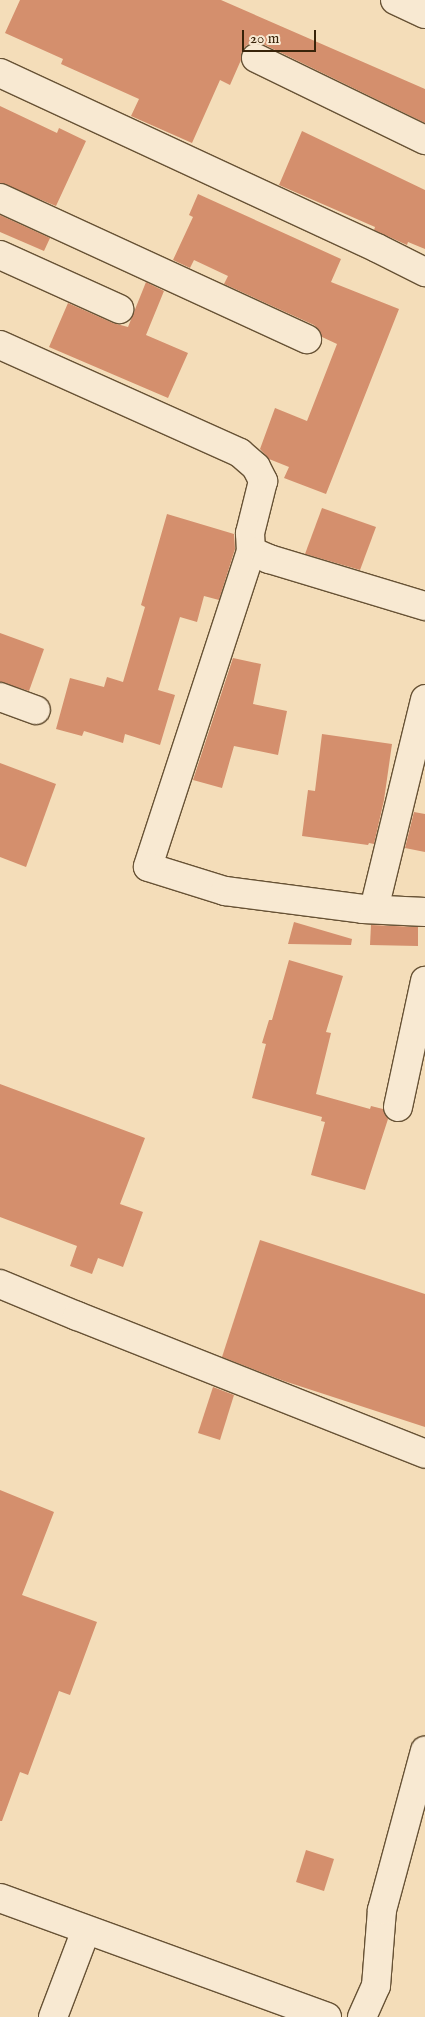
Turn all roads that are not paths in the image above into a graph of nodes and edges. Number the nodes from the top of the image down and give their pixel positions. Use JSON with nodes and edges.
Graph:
{"nodes":[{"id":1,"x":395,"y":0,"type":"edge"},
{"id":2,"x":425,"y":14,"type":"edge"},
{"id":3,"x":256,"y":58,"type":"dead end"},
{"id":4,"x":0,"y":73,"type":"edge"},
{"id":5,"x":425,"y":140,"type":"edge"},
{"id":6,"x":0,"y":198,"type":"edge"},
{"id":7,"x":0,"y":255,"type":"edge"},
{"id":8,"x":425,"y":272,"type":"edge"},
{"id":9,"x":119,"y":309,"type":"dead end"},
{"id":10,"x":306,"y":339,"type":"dead end"},
{"id":11,"x":0,"y":345,"type":"edge"},
{"id":12,"x":251,"y":551,"type":"junction"},
{"id":13,"x":425,"y":606,"type":"edge"},
{"id":14,"x":0,"y":697,"type":"edge"},
{"id":15,"x":425,"y":699,"type":"edge"},
{"id":16,"x":36,"y":710,"type":"dead end"},
{"id":17,"x":374,"y":909,"type":"junction"},
{"id":18,"x":425,"y":912,"type":"edge"},
{"id":19,"x":425,"y":981,"type":"edge"},
{"id":20,"x":398,"y":1107,"type":"dead end"},
{"id":21,"x":0,"y":1284,"type":"edge"},
{"id":22,"x":425,"y":1454,"type":"edge"},
{"id":23,"x":425,"y":1751,"type":"edge"},
{"id":24,"x":0,"y":1898,"type":"edge"},
{"id":25,"x":86,"y":1930,"type":"junction"},
{"id":26,"x":54,"y":2017,"type":"edge"},
{"id":27,"x":327,"y":2017,"type":"edge"},
{"id":28,"x":362,"y":2017,"type":"edge"}],
"edges":[{"from":1,"to":2,"type":"street"},
{"from":3,"to":5,"type":"street"},
{"from":4,"to":8,"type":"street"},
{"from":6,"to":10,"type":"street"},
{"from":7,"to":9,"type":"street"},
{"from":11,"to":12,"type":"street"},
{"from":12,"to":13,"type":"street"},
{"from":12,"to":17,"type":"street"},
{"from":14,"to":16,"type":"street"},
{"from":15,"to":17,"type":"street"},
{"from":17,"to":18,"type":"street"},
{"from":19,"to":20,"type":"street"},
{"from":21,"to":22,"type":"street"},
{"from":23,"to":28,"type":"street"},
{"from":24,"to":25,"type":"street"},
{"from":25,"to":26,"type":"street"},
{"from":25,"to":27,"type":"street"}]}
